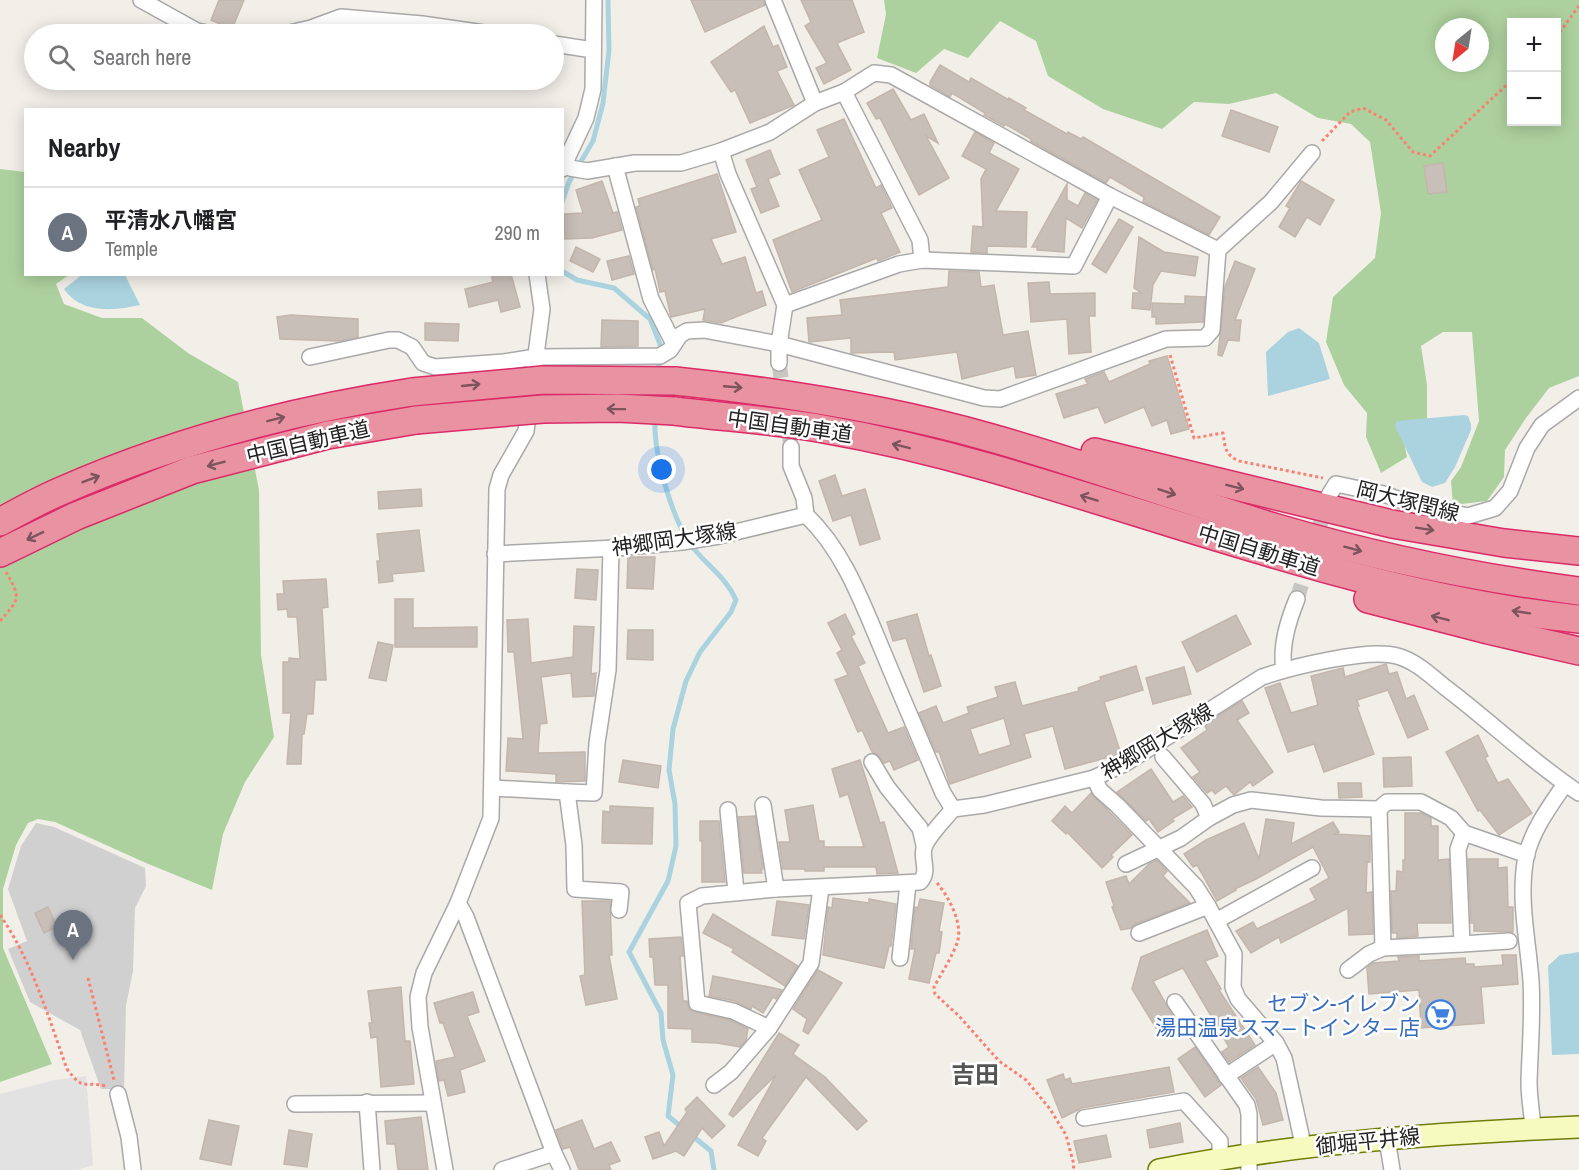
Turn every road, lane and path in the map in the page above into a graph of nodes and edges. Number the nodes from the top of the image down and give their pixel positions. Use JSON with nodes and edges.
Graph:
{"nodes":[{"id":1,"x":141,"y":0,"type":"edge"},
{"id":2,"x":594,"y":0,"type":"edge"},
{"id":3,"x":773,"y":0,"type":"edge"},
{"id":4,"x":1579,"y":6,"type":"edge"},
{"id":5,"x":184,"y":24,"type":"edge"},
{"id":6,"x":322,"y":24,"type":"edge"},
{"id":7,"x":422,"y":24,"type":"edge"},
{"id":8,"x":1561,"y":31,"type":"edge"},
{"id":9,"x":564,"y":46,"type":"edge"},
{"id":10,"x":593,"y":50,"type":"junction"},
{"id":11,"x":1507,"y":85,"type":"edge"},
{"id":12,"x":844,"y":92,"type":"junction"},
{"id":13,"x":815,"y":103,"type":"junction"},
{"id":14,"x":721,"y":151,"type":"junction"},
{"id":15,"x":1312,"y":153,"type":"joint"},
{"id":16,"x":615,"y":166,"type":"junction"},
{"id":17,"x":566,"y":167,"type":"edge"},
{"id":18,"x":1110,"y":196,"type":"junction"},
{"id":19,"x":1218,"y":250,"type":"junction"},
{"id":20,"x":922,"y":260,"type":"junction"},
{"id":21,"x":537,"y":276,"type":"edge"},
{"id":22,"x":785,"y":305,"type":"junction"},
{"id":23,"x":1166,"y":339,"type":"junction"},
{"id":24,"x":674,"y":344,"type":"junction"},
{"id":25,"x":779,"y":344,"type":"junction"},
{"id":26,"x":310,"y":357,"type":"dead end"},
{"id":27,"x":536,"y":357,"type":"junction"},
{"id":28,"x":779,"y":363,"type":"tunnel mouth"},
{"id":29,"x":1579,"y":398,"type":"edge"},
{"id":30,"x":829,"y":400,"type":"junction"},
{"id":31,"x":791,"y":447,"type":"tunnel mouth"},
{"id":32,"x":1331,"y":492,"type":"joint"},
{"id":33,"x":1134,"y":513,"type":"junction"},
{"id":34,"x":806,"y":515,"type":"junction"},
{"id":35,"x":0,"y":522,"type":"edge"},
{"id":36,"x":611,"y":548,"type":"junction"},
{"id":37,"x":1579,"y":551,"type":"edge"},
{"id":38,"x":0,"y":553,"type":"edge"},
{"id":39,"x":495,"y":554,"type":"junction"},
{"id":40,"x":14,"y":585,"type":"dead end"},
{"id":41,"x":1579,"y":591,"type":"edge"},
{"id":42,"x":1298,"y":599,"type":"tunnel mouth"},
{"id":43,"x":1579,"y":619,"type":"edge"},
{"id":44,"x":0,"y":621,"type":"edge"},
{"id":45,"x":1579,"y":651,"type":"edge"},
{"id":46,"x":1284,"y":670,"type":"junction"},
{"id":47,"x":1164,"y":757,"type":"dead end"},
{"id":48,"x":872,"y":762,"type":"dead end"},
{"id":49,"x":1094,"y":778,"type":"junction"},
{"id":50,"x":1565,"y":784,"type":"junction"},
{"id":51,"x":493,"y":788,"type":"junction"},
{"id":52,"x":567,"y":792,"type":"junction"},
{"id":53,"x":1579,"y":793,"type":"edge"},
{"id":54,"x":763,"y":805,"type":"dead end"},
{"id":55,"x":952,"y":809,"type":"junction"},
{"id":56,"x":1379,"y":809,"type":"junction"},
{"id":57,"x":728,"y":810,"type":"dead end"},
{"id":58,"x":1209,"y":818,"type":"junction"},
{"id":59,"x":1464,"y":833,"type":"junction"},
{"id":60,"x":924,"y":845,"type":"junction"},
{"id":61,"x":1160,"y":849,"type":"junction"},
{"id":62,"x":1527,"y":855,"type":"junction"},
{"id":63,"x":1126,"y":864,"type":"dead end"},
{"id":64,"x":1312,"y":868,"type":"dead end"},
{"id":65,"x":925,"y":877,"type":"junction"},
{"id":66,"x":908,"y":884,"type":"junction"},
{"id":67,"x":820,"y":888,"type":"junction"},
{"id":68,"x":776,"y":889,"type":"junction"},
{"id":69,"x":736,"y":892,"type":"junction"},
{"id":70,"x":458,"y":903,"type":"junction"},
{"id":71,"x":1208,"y":906,"type":"junction"},
{"id":72,"x":619,"y":910,"type":"dead end"},
{"id":73,"x":0,"y":915,"type":"edge"},
{"id":74,"x":1216,"y":921,"type":"junction"},
{"id":75,"x":1139,"y":933,"type":"dead end"},
{"id":76,"x":1509,"y":941,"type":"dead end"},
{"id":77,"x":1462,"y":944,"type":"junction"},
{"id":78,"x":1383,"y":948,"type":"junction"},
{"id":79,"x":900,"y":958,"type":"dead end"},
{"id":80,"x":1348,"y":970,"type":"dead end"},
{"id":81,"x":87,"y":978,"type":"dead end"},
{"id":82,"x":1175,"y":1002,"type":"dead end"},
{"id":83,"x":769,"y":1028,"type":"junction"},
{"id":84,"x":1276,"y":1042,"type":"junction"},
{"id":85,"x":1226,"y":1076,"type":"junction"},
{"id":86,"x":714,"y":1085,"type":"dead end"},
{"id":87,"x":118,"y":1094,"type":"junction"},
{"id":88,"x":367,"y":1102,"type":"junction"},
{"id":89,"x":434,"y":1103,"type":"junction"},
{"id":90,"x":295,"y":1104,"type":"dead end"},
{"id":91,"x":1084,"y":1118,"type":"dead end"},
{"id":92,"x":1579,"y":1127,"type":"edge"},
{"id":93,"x":1533,"y":1128,"type":"junction"},
{"id":94,"x":1387,"y":1138,"type":"junction"},
{"id":95,"x":1302,"y":1148,"type":"junction"},
{"id":96,"x":554,"y":1153,"type":"junction"},
{"id":97,"x":1220,"y":1158,"type":"junction"},
{"id":98,"x":1249,"y":1162,"type":"edge"},
{"id":99,"x":133,"y":1170,"type":"edge"},
{"id":100,"x":372,"y":1170,"type":"edge"},
{"id":101,"x":445,"y":1170,"type":"edge"},
{"id":102,"x":502,"y":1170,"type":"edge"},
{"id":103,"x":562,"y":1170,"type":"edge"},
{"id":104,"x":1073,"y":1170,"type":"edge"},
{"id":105,"x":1159,"y":1170,"type":"edge"},
{"id":106,"x":1392,"y":1170,"type":"edge"}],
"edges":[{"from":1,"to":5,"type":"street"},
{"from":2,"to":10,"type":"street"},
{"from":3,"to":13,"type":"street"},
{"from":4,"to":8,"type":"path"},
{"from":6,"to":7,"type":"street"},
{"from":9,"to":10,"type":"street"},
{"from":10,"to":17,"type":"street"},
{"from":11,"to":15,"type":"path"},
{"from":12,"to":13,"type":"street"},
{"from":12,"to":18,"type":"street"},
{"from":12,"to":20,"type":"street"},
{"from":13,"to":14,"type":"street"},
{"from":14,"to":16,"type":"street"},
{"from":14,"to":22,"type":"street"},
{"from":15,"to":19,"type":"street"},
{"from":16,"to":17,"type":"street"},
{"from":16,"to":24,"type":"street"},
{"from":18,"to":19,"type":"street"},
{"from":18,"to":20,"type":"street"},
{"from":19,"to":23,"type":"street"},
{"from":20,"to":22,"type":"street"},
{"from":21,"to":27,"type":"street"},
{"from":22,"to":25,"type":"street"},
{"from":23,"to":25,"type":"street"},
{"from":23,"to":32,"type":"path"},
{"from":24,"to":25,"type":"street"},
{"from":24,"to":27,"type":"street"},
{"from":25,"to":28,"type":"street"},
{"from":26,"to":27,"type":"street"},
{"from":27,"to":39,"type":"street"},
{"from":29,"to":32,"type":"street","name":"岡大塚閏線"},
{"from":35,"to":30,"type":"highway","name":"中国自動車道","one_way":true,"bridge":true},
{"from":30,"to":37,"type":"highway","one_way":true},
{"from":30,"to":41,"type":"highway","name":"中国自動車道","one_way":true},
{"from":31,"to":34,"type":"street"},
{"from":33,"to":38,"type":"highway","name":"中国自動車道","one_way":true,"bridge":true},
{"from":43,"to":33,"type":"highway","name":"中国自動車道","one_way":true},
{"from":45,"to":33,"type":"highway","one_way":true},
{"from":34,"to":36,"type":"street","name":"神郷岡大塚線"},
{"from":34,"to":55,"type":"street"},
{"from":36,"to":39,"type":"street","name":"神郷岡大塚線"},
{"from":36,"to":52,"type":"street"},
{"from":39,"to":51,"type":"street"},
{"from":40,"to":44,"type":"path"},
{"from":42,"to":46,"type":"street"},
{"from":46,"to":49,"type":"street","name":"神郷岡大塚線"},
{"from":46,"to":50,"type":"street","name":"神郷岡大塚線"},
{"from":47,"to":58,"type":"street"},
{"from":48,"to":60,"type":"street"},
{"from":49,"to":55,"type":"street","name":"神郷岡大塚線"},
{"from":49,"to":61,"type":"street"},
{"from":50,"to":53,"type":"street","name":"神郷岡大塚線"},
{"from":50,"to":62,"type":"street"},
{"from":51,"to":52,"type":"street"},
{"from":51,"to":70,"type":"street"},
{"from":52,"to":72,"type":"street"},
{"from":54,"to":68,"type":"street"},
{"from":55,"to":60,"type":"street"},
{"from":56,"to":58,"type":"street"},
{"from":56,"to":59,"type":"street"},
{"from":56,"to":78,"type":"street"},
{"from":57,"to":69,"type":"street"},
{"from":58,"to":61,"type":"street"},
{"from":59,"to":62,"type":"street"},
{"from":59,"to":77,"type":"street"},
{"from":60,"to":65,"type":"street"},
{"from":61,"to":63,"type":"street"},
{"from":61,"to":71,"type":"street"},
{"from":62,"to":93,"type":"street"},
{"from":64,"to":74,"type":"street"},
{"from":65,"to":66,"type":"street"},
{"from":65,"to":104,"type":"path"},
{"from":66,"to":67,"type":"street"},
{"from":66,"to":79,"type":"street"},
{"from":67,"to":68,"type":"street"},
{"from":67,"to":83,"type":"street"},
{"from":68,"to":69,"type":"street"},
{"from":69,"to":83,"type":"street"},
{"from":70,"to":89,"type":"street"},
{"from":70,"to":96,"type":"street"},
{"from":71,"to":74,"type":"street"},
{"from":71,"to":75,"type":"street"},
{"from":73,"to":87,"type":"path"},
{"from":74,"to":84,"type":"street"},
{"from":76,"to":77,"type":"street"},
{"from":77,"to":78,"type":"street"},
{"from":78,"to":80,"type":"street"},
{"from":81,"to":87,"type":"path"},
{"from":82,"to":85,"type":"street"},
{"from":83,"to":86,"type":"street"},
{"from":84,"to":85,"type":"street"},
{"from":84,"to":95,"type":"street"},
{"from":85,"to":98,"type":"street"},
{"from":87,"to":99,"type":"street"},
{"from":88,"to":89,"type":"street"},
{"from":88,"to":90,"type":"street"},
{"from":88,"to":100,"type":"street"},
{"from":89,"to":101,"type":"street"},
{"from":91,"to":97,"type":"street"},
{"from":92,"to":93,"type":"street","name":"御堀平井線"},
{"from":93,"to":94,"type":"street","name":"御堀平井線"},
{"from":94,"to":95,"type":"street","name":"御堀平井線"},
{"from":94,"to":106,"type":"street"},
{"from":95,"to":98,"type":"street","name":"御堀平井線"},
{"from":96,"to":102,"type":"street"},
{"from":96,"to":103,"type":"street"},
{"from":97,"to":98,"type":"street","name":"御堀平井線"},
{"from":97,"to":105,"type":"street","name":"御堀平井線"}]}
